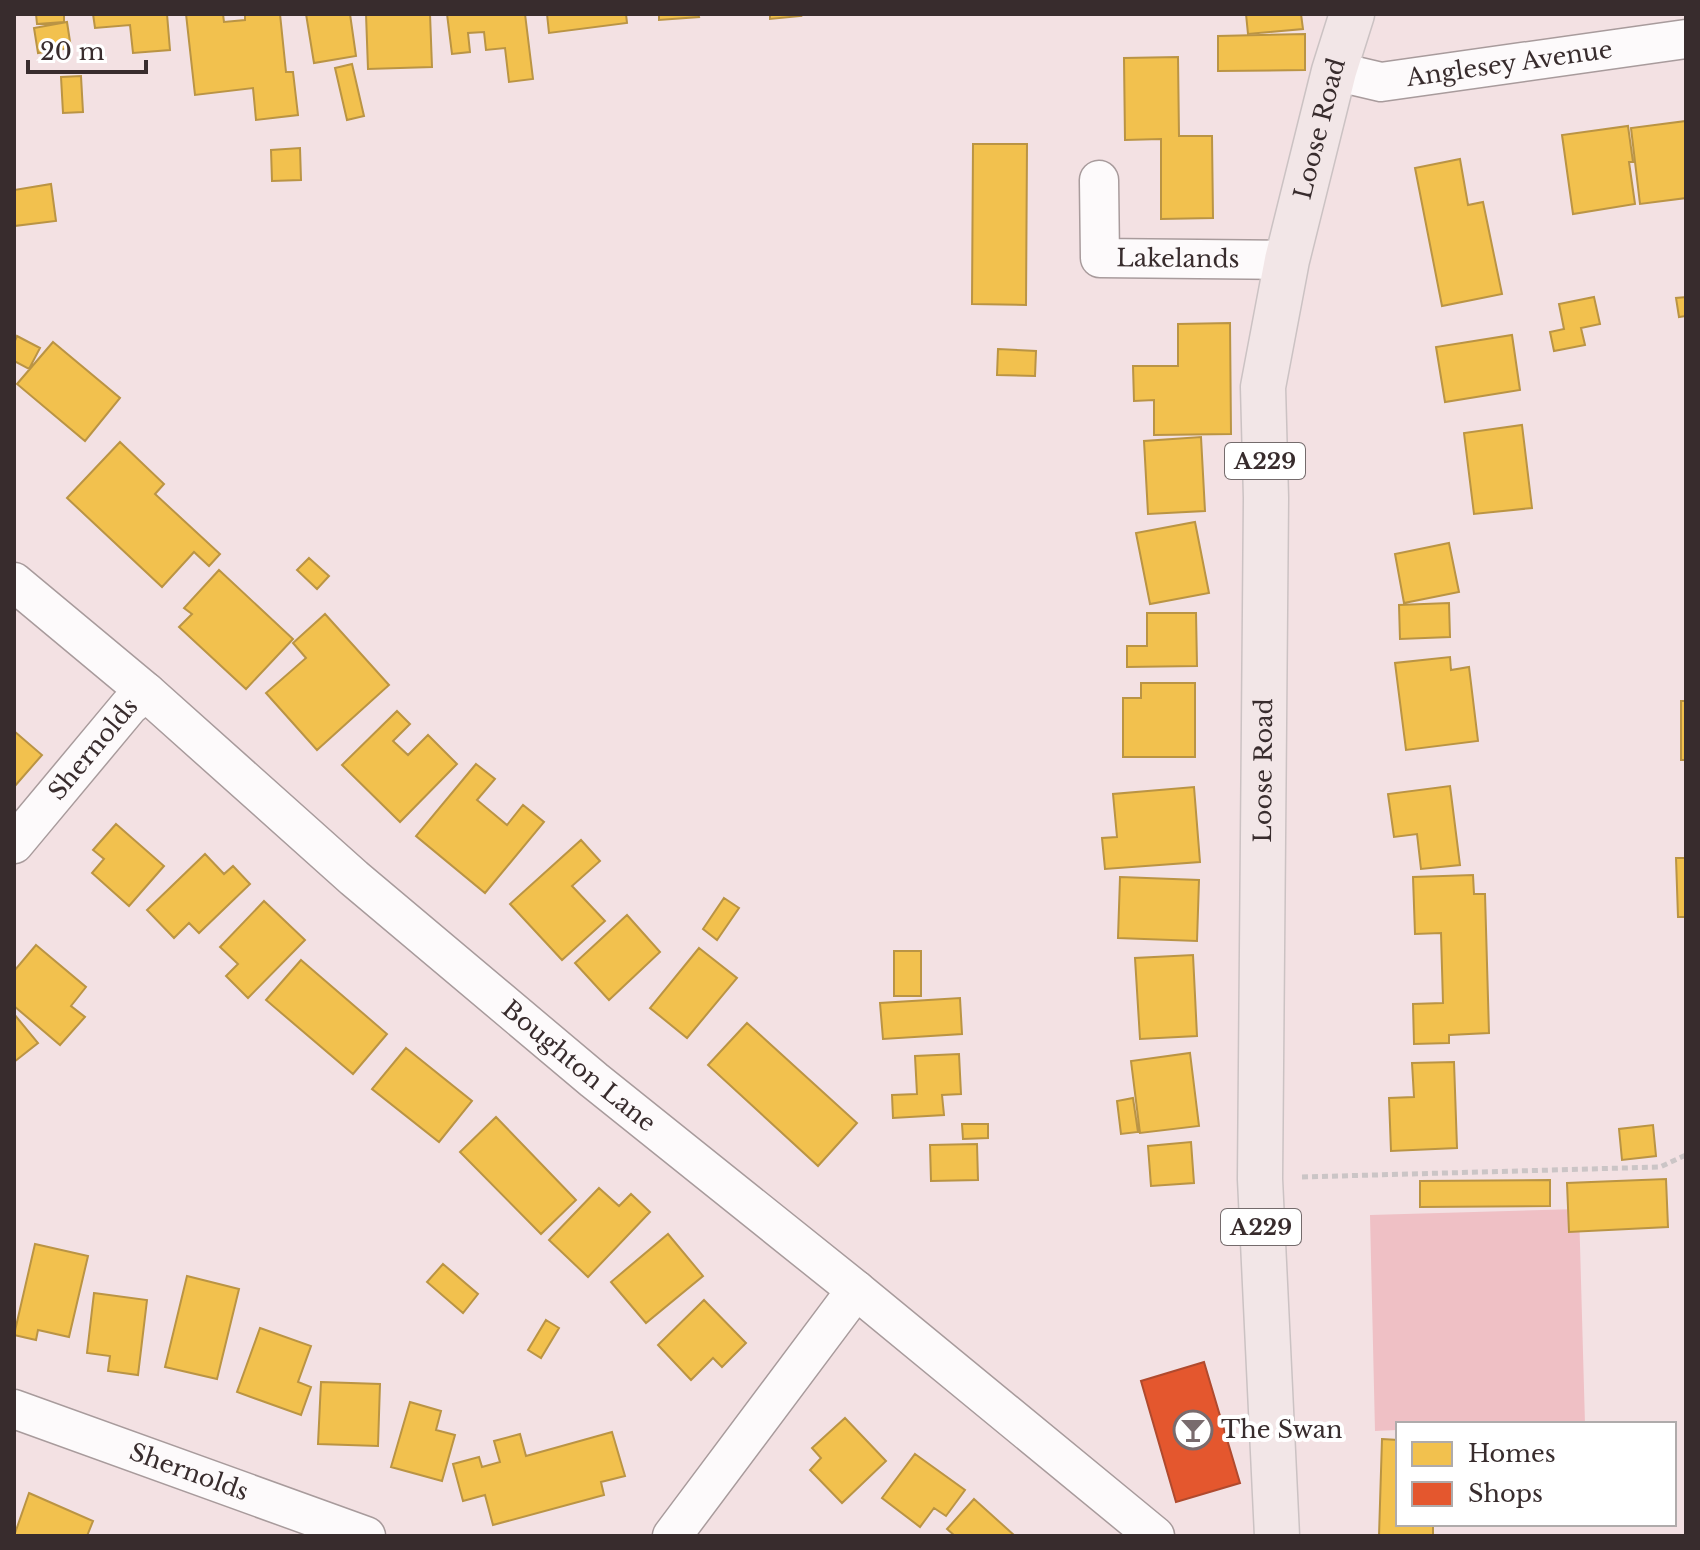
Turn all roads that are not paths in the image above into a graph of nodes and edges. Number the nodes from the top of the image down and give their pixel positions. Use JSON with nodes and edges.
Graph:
{"nodes":[{"id":1,"x":1352,"y":14,"type":"edge"},
{"id":2,"x":1686,"y":39,"type":"edge"},
{"id":3,"x":1334,"y":71,"type":"junction"},
{"id":4,"x":1099,"y":180,"type":"dead end"},
{"id":5,"x":1287,"y":260,"type":"junction"},
{"id":6,"x":14,"y":582,"type":"edge"},
{"id":7,"x":146,"y":692,"type":"junction"},
{"id":8,"x":14,"y":844,"type":"edge"},
{"id":9,"x":856,"y":1290,"type":"junction"},
{"id":10,"x":14,"y":1409,"type":"edge"},
{"id":11,"x":366,"y":1536,"type":"edge"},
{"id":12,"x":672,"y":1536,"type":"edge"},
{"id":13,"x":1155,"y":1536,"type":"edge"},
{"id":14,"x":1277,"y":1536,"type":"edge"}],
"edges":[{"from":1,"to":3,"type":"highway","name":"Loose Road","number":"A229"},
{"from":2,"to":3,"type":"street","name":"Anglesey Avenue"},
{"from":3,"to":5,"type":"highway","name":"Loose Road","number":"A229"},
{"from":4,"to":5,"type":"street","name":"Lakelands"},
{"from":5,"to":14,"type":"highway","name":"Loose Road","number":"A229"},
{"from":6,"to":7,"type":"street","name":"Boughton Lane"},
{"from":7,"to":8,"type":"street","name":"Shernolds"},
{"from":7,"to":9,"type":"street","name":"Boughton Lane"},
{"from":9,"to":12,"type":"street"},
{"from":9,"to":13,"type":"street","name":"Boughton Lane"},
{"from":10,"to":11,"type":"street","name":"Shernolds"}]}
